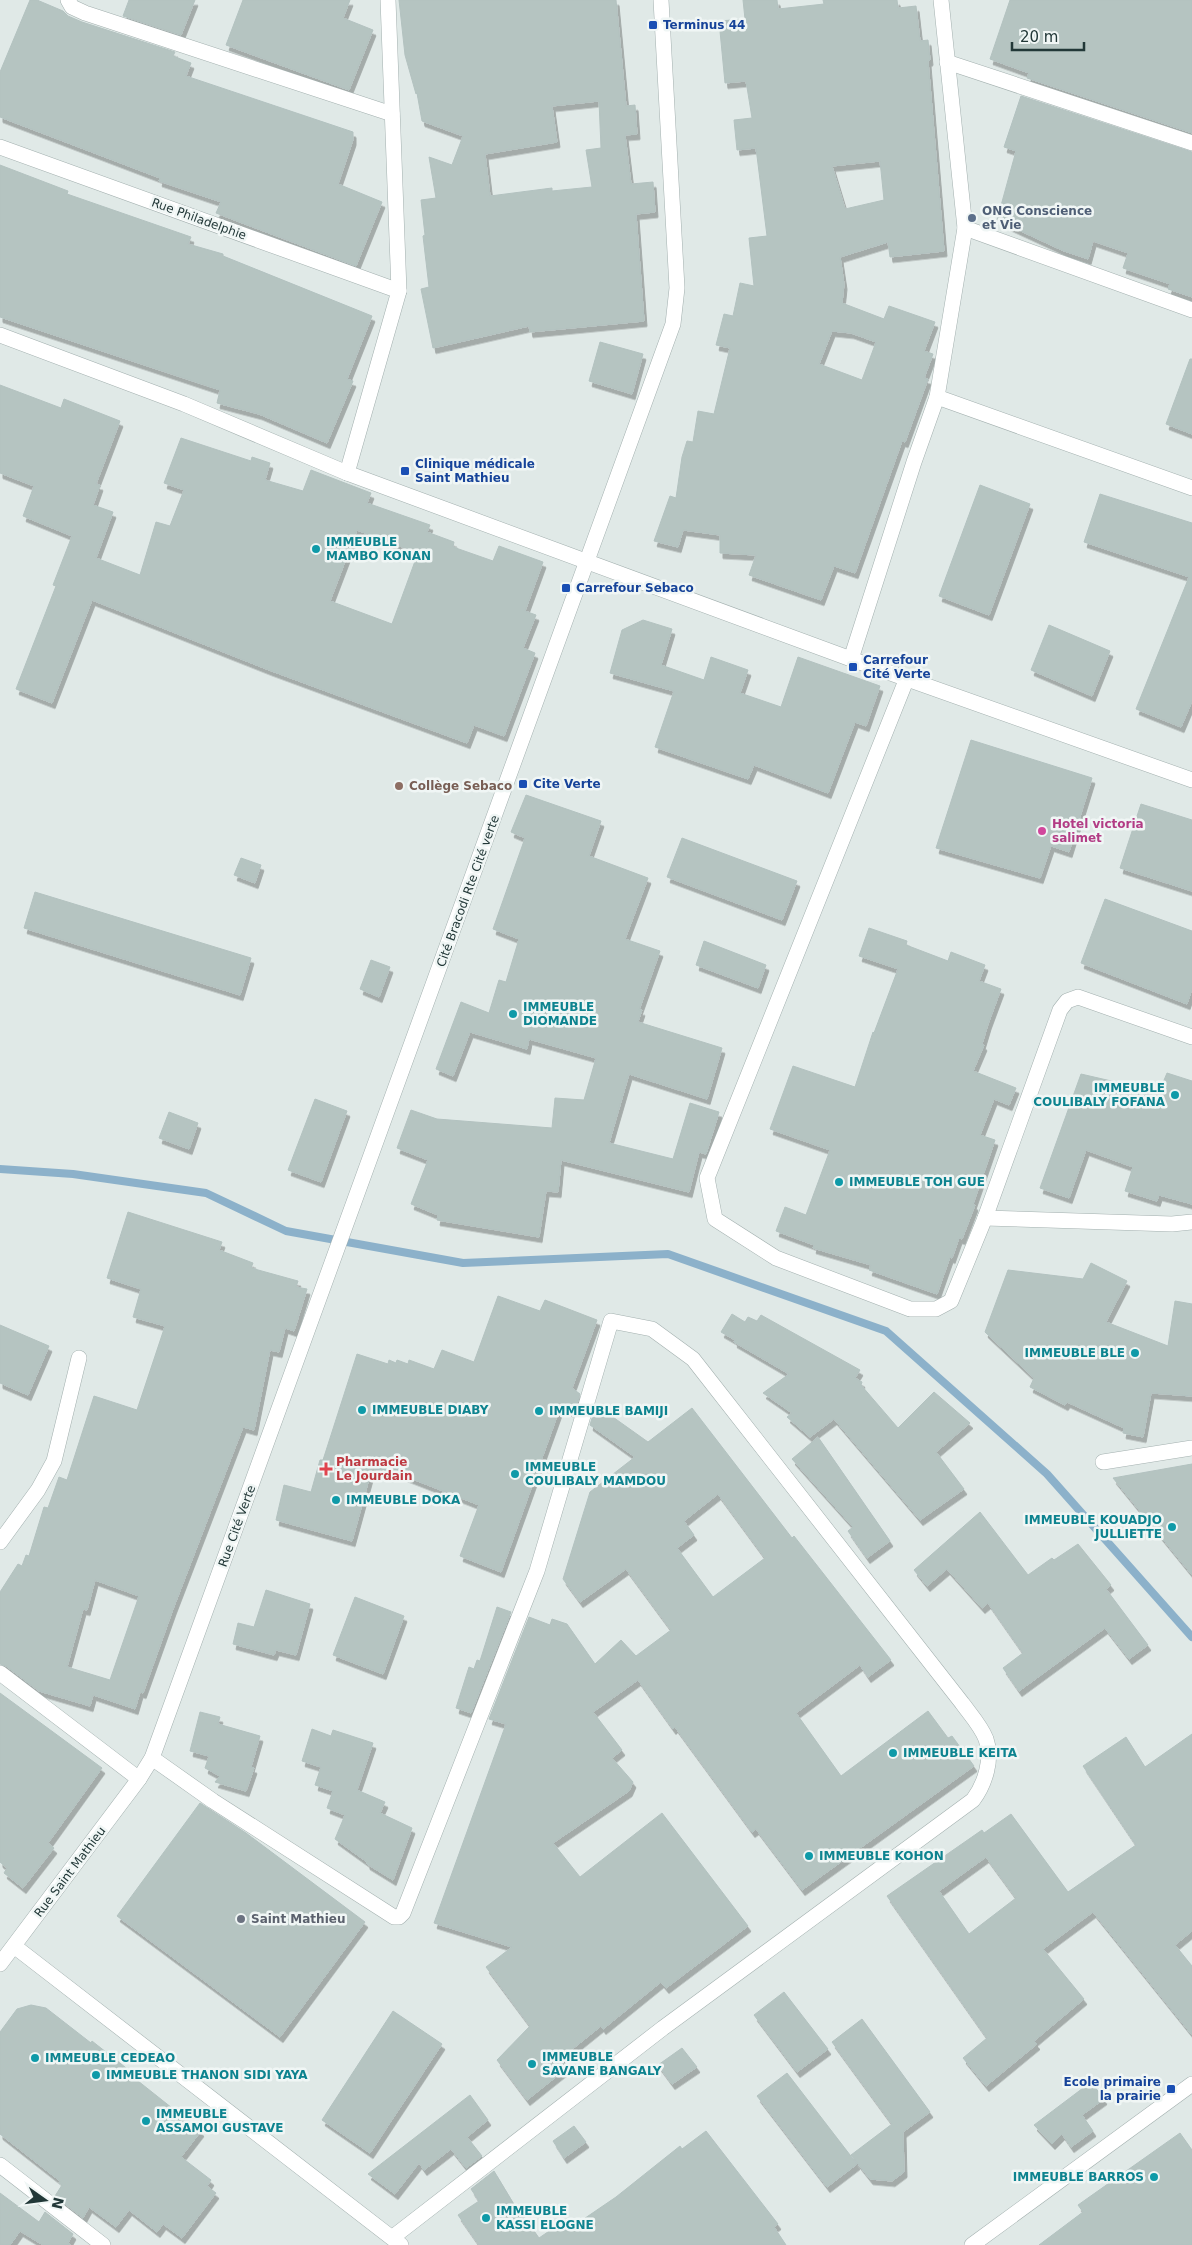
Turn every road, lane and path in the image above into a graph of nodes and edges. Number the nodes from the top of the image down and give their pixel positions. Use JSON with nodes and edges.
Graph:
{"nodes":[{"id":1,"x":68,"y":0,"type":"edge"},
{"id":2,"x":388,"y":0,"type":"edge"},
{"id":3,"x":661,"y":0,"type":"edge"},
{"id":4,"x":941,"y":0,"type":"edge"},
{"id":5,"x":947,"y":62,"type":"junction"},
{"id":6,"x":392,"y":114,"type":"junction"},
{"id":7,"x":1192,"y":143,"type":"edge"},
{"id":8,"x":0,"y":147,"type":"edge"},
{"id":9,"x":965,"y":228,"type":"junction"},
{"id":10,"x":399,"y":291,"type":"junction"},
{"id":11,"x":1192,"y":310,"type":"edge"},
{"id":12,"x":0,"y":335,"type":"edge"},
{"id":13,"x":938,"y":397,"type":"junction"},
{"id":14,"x":347,"y":473,"type":"junction"},
{"id":15,"x":1192,"y":488,"type":"edge"},
{"id":16,"x":588,"y":561,"type":"junction"},
{"id":17,"x":851,"y":659,"type":"junction"},
{"id":18,"x":907,"y":678,"type":"junction"},
{"id":19,"x":1192,"y":780,"type":"edge"},
{"id":20,"x":1192,"y":1037,"type":"edge"},
{"id":21,"x":985,"y":1218,"type":"junction"},
{"id":22,"x":1192,"y":1222,"type":"edge"},
{"id":23,"x":330,"y":1270,"type":"joint"},
{"id":24,"x":79,"y":1358,"type":"dead end"},
{"id":25,"x":1192,"y":1448,"type":"edge"},
{"id":26,"x":1103,"y":1462,"type":"dead end"},
{"id":27,"x":0,"y":1542,"type":"edge"},
{"id":28,"x":0,"y":1673,"type":"edge"},
{"id":29,"x":152,"y":1758,"type":"junction"},
{"id":30,"x":139,"y":1779,"type":"junction"},
{"id":31,"x":14,"y":1946,"type":"junction"},
{"id":32,"x":0,"y":1964,"type":"edge"},
{"id":33,"x":1192,"y":2084,"type":"edge"},
{"id":34,"x":0,"y":2165,"type":"edge"},
{"id":35,"x":397,"y":2241,"type":"edge"},
{"id":36,"x":103,"y":2245,"type":"edge"},
{"id":37,"x":972,"y":2245,"type":"edge"}],
"edges":[{"from":1,"to":6,"type":"street"},
{"from":2,"to":6,"type":"street"},
{"from":3,"to":16,"type":"street","name":"Cité Bracodi Rte Cité verte"},
{"from":4,"to":5,"type":"street"},
{"from":5,"to":7,"type":"street"},
{"from":5,"to":9,"type":"street"},
{"from":6,"to":10,"type":"street"},
{"from":8,"to":10,"type":"street","name":"Rue Philadelphie"},
{"from":9,"to":11,"type":"street"},
{"from":9,"to":13,"type":"street"},
{"from":10,"to":14,"type":"street"},
{"from":12,"to":14,"type":"street"},
{"from":13,"to":15,"type":"street"},
{"from":13,"to":17,"type":"street"},
{"from":14,"to":16,"type":"street"},
{"from":16,"to":17,"type":"street"},
{"from":16,"to":23,"type":"street","name":"Cité Bracodi Rte Cité verte"},
{"from":17,"to":18,"type":"street"},
{"from":18,"to":19,"type":"street"},
{"from":18,"to":21,"type":"street"},
{"from":20,"to":21,"type":"street"},
{"from":21,"to":22,"type":"street"},
{"from":23,"to":29,"type":"street","name":"Rue Cité Verte"},
{"from":24,"to":27,"type":"street"},
{"from":25,"to":26,"type":"street"},
{"from":28,"to":30,"type":"street"},
{"from":29,"to":30,"type":"street","name":"Rue Cité Verte"},
{"from":29,"to":35,"type":"street"},
{"from":30,"to":31,"type":"street","name":"Rue Saint Mathieu"},
{"from":31,"to":32,"type":"street","name":"Rue Saint Mathieu"},
{"from":31,"to":35,"type":"street"},
{"from":33,"to":37,"type":"street"},
{"from":34,"to":36,"type":"street"}]}
